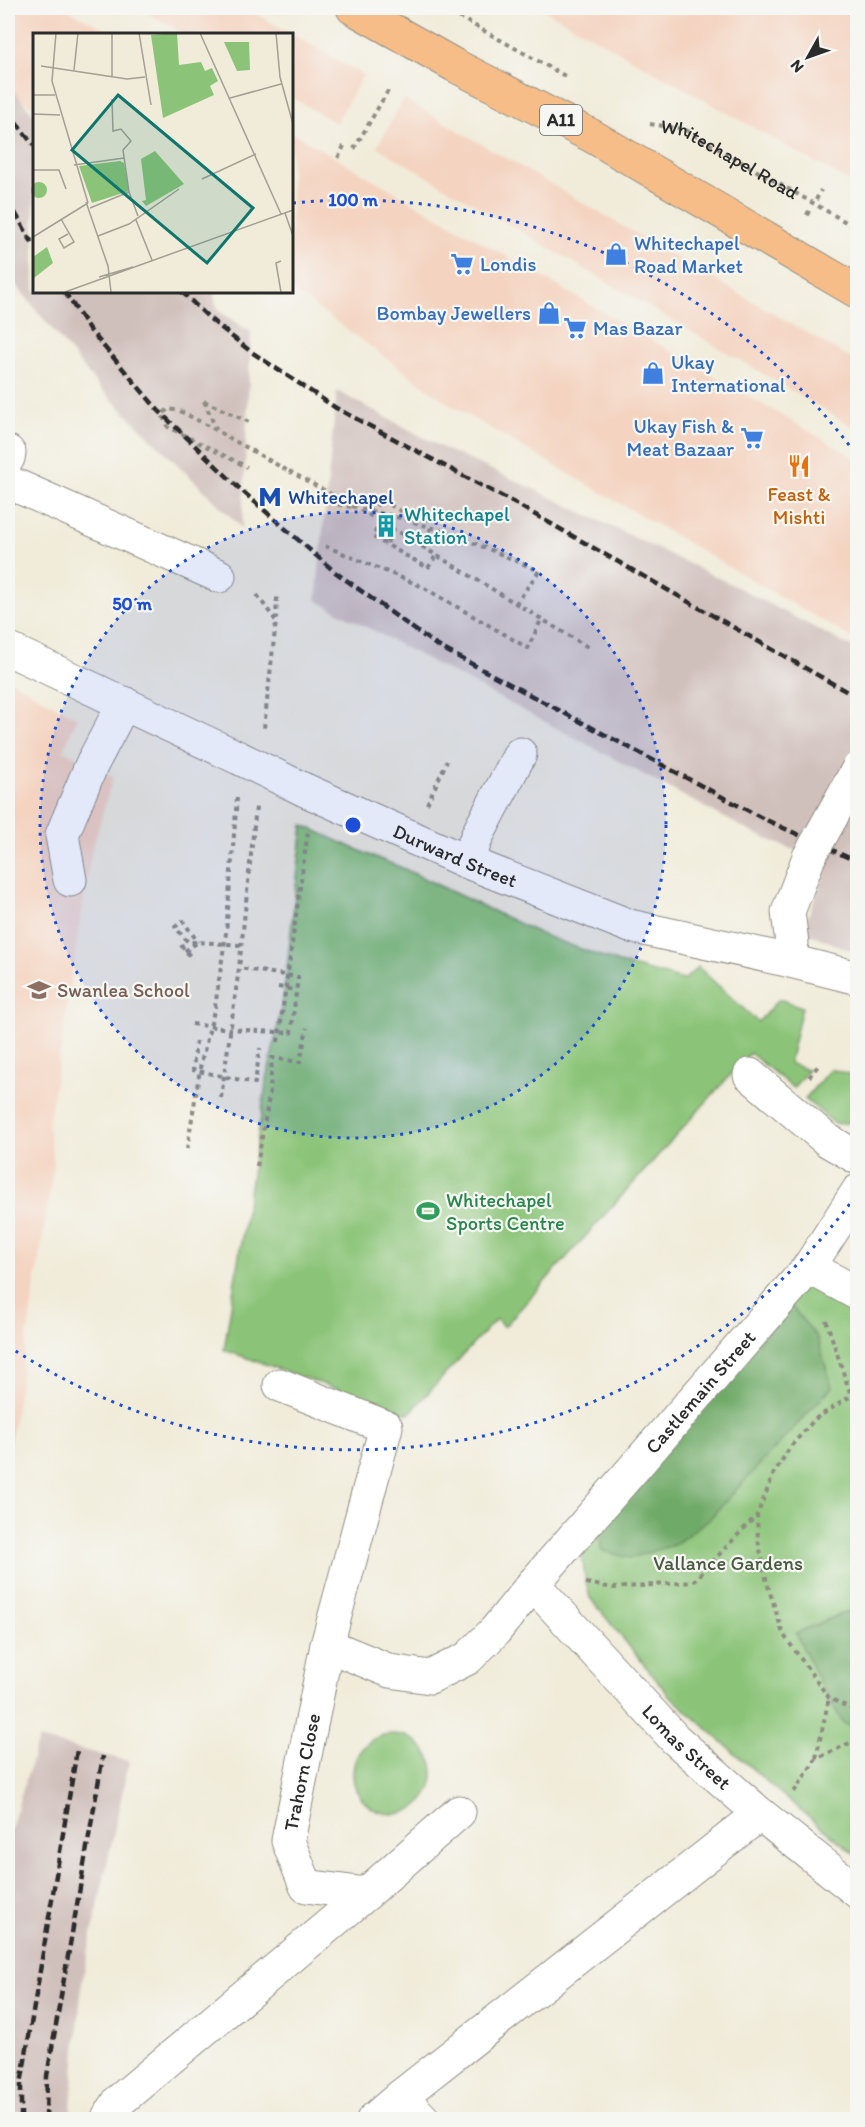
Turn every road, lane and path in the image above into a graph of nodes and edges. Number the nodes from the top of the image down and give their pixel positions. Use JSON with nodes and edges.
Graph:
{"nodes":[{"id":1,"x":353,"y":8,"type":"edge"},
{"id":2,"x":443,"y":8,"type":"edge"},
{"id":3,"x":568,"y":77,"type":"dead end"},
{"id":4,"x":389,"y":89,"type":"dead end"},
{"id":5,"x":645,"y":123,"type":"dead end"},
{"id":6,"x":344,"y":146,"type":"dead end"},
{"id":7,"x":354,"y":149,"type":"dead end"},
{"id":8,"x":338,"y":158,"type":"dead end"},
{"id":9,"x":821,"y":190,"type":"dead end"},
{"id":10,"x":816,"y":200,"type":"dead end"},
{"id":11,"x":810,"y":209,"type":"dead end"},
{"id":12,"x":807,"y":215,"type":"dead end"},
{"id":13,"x":858,"y":229,"type":"edge"},
{"id":14,"x":858,"y":292,"type":"edge"},
{"id":15,"x":249,"y":422,"type":"dead end"},
{"id":16,"x":217,"y":431,"type":"junction"},
{"id":17,"x":8,"y":452,"type":"edge"},
{"id":18,"x":8,"y":458,"type":"edge"},
{"id":19,"x":247,"y":466,"type":"dead end"},
{"id":20,"x":289,"y":471,"type":"dead end"},
{"id":21,"x":8,"y":482,"type":"edge"},
{"id":22,"x":339,"y":499,"type":"dead end"},
{"id":23,"x":329,"y":503,"type":"dead end"},
{"id":24,"x":379,"y":513,"type":"junction"},
{"id":25,"x":369,"y":515,"type":"junction"},
{"id":26,"x":380,"y":521,"type":"junction"},
{"id":27,"x":325,"y":546,"type":"dead end"},
{"id":28,"x":422,"y":549,"type":"dead end"},
{"id":29,"x":435,"y":557,"type":"dead end"},
{"id":30,"x":428,"y":568,"type":"junction"},
{"id":31,"x":219,"y":576,"type":"dead end"},
{"id":32,"x":258,"y":594,"type":"dead end"},
{"id":33,"x":277,"y":597,"type":"dead end"},
{"id":34,"x":515,"y":605,"type":"dead end"},
{"id":35,"x":541,"y":620,"type":"dead end"},
{"id":36,"x":276,"y":621,"type":"junction"},
{"id":37,"x":8,"y":649,"type":"edge"},
{"id":38,"x":591,"y":649,"type":"dead end"},
{"id":39,"x":124,"y":703,"type":"junction"},
{"id":40,"x":263,"y":736,"type":"dead end"},
{"id":41,"x":520,"y":754,"type":"dead end"},
{"id":42,"x":858,"y":769,"type":"edge"},
{"id":43,"x":256,"y":806,"type":"dead end"},
{"id":44,"x":236,"y":808,"type":"dead end"},
{"id":45,"x":308,"y":833,"type":"dead end"},
{"id":46,"x":467,"y":862,"type":"junction"},
{"id":47,"x":70,"y":880,"type":"dead end"},
{"id":48,"x":189,"y":942,"type":"junction"},
{"id":49,"x":197,"y":942,"type":"junction"},
{"id":50,"x":792,"y":943,"type":"dead end"},
{"id":51,"x":181,"y":945,"type":"dead end"},
{"id":52,"x":241,"y":945,"type":"junction"},
{"id":53,"x":185,"y":951,"type":"junction"},
{"id":54,"x":190,"y":956,"type":"dead end"},
{"id":55,"x":239,"y":968,"type":"junction"},
{"id":56,"x":858,"y":978,"type":"edge"},
{"id":57,"x":278,"y":987,"type":"dead end"},
{"id":58,"x":296,"y":990,"type":"junction"},
{"id":59,"x":192,"y":1024,"type":"dead end"},
{"id":60,"x":307,"y":1028,"type":"dead end"},
{"id":61,"x":229,"y":1029,"type":"junction"},
{"id":62,"x":196,"y":1041,"type":"dead end"},
{"id":63,"x":278,"y":1042,"type":"dead end"},
{"id":64,"x":260,"y":1048,"type":"dead end"},
{"id":65,"x":750,"y":1075,"type":"dead end"},
{"id":66,"x":223,"y":1077,"type":"junction"},
{"id":67,"x":220,"y":1098,"type":"dead end"},
{"id":68,"x":187,"y":1149,"type":"dead end"},
{"id":69,"x":858,"y":1158,"type":"edge"},
{"id":70,"x":257,"y":1166,"type":"dead end"},
{"id":71,"x":858,"y":1191,"type":"edge"},
{"id":72,"x":809,"y":1267,"type":"junction"},
{"id":73,"x":858,"y":1294,"type":"edge"},
{"id":74,"x":280,"y":1385,"type":"dead end"},
{"id":75,"x":851,"y":1396,"type":"junction"},
{"id":76,"x":858,"y":1396,"type":"edge"},
{"id":77,"x":757,"y":1515,"type":"junction"},
{"id":78,"x":532,"y":1584,"type":"junction"},
{"id":79,"x":327,"y":1645,"type":"junction"},
{"id":80,"x":829,"y":1698,"type":"junction"},
{"id":81,"x":858,"y":1712,"type":"edge"},
{"id":82,"x":858,"y":1739,"type":"edge"},
{"id":83,"x":816,"y":1759,"type":"junction"},
{"id":84,"x":459,"y":1812,"type":"dead end"},
{"id":85,"x":766,"y":1819,"type":"junction"},
{"id":86,"x":858,"y":1892,"type":"edge"},
{"id":87,"x":366,"y":1894,"type":"junction"},
{"id":88,"x":401,"y":2096,"type":"junction"},
{"id":89,"x":107,"y":2120,"type":"edge"},
{"id":90,"x":373,"y":2120,"type":"edge"},
{"id":91,"x":423,"y":2120,"type":"edge"}],
"edges":[{"from":1,"to":14,"type":"highway","number":"A11"},
{"from":2,"to":3,"type":"path"},
{"from":4,"to":7,"type":"path"},
{"from":5,"to":13,"type":"path","name":"Whitechapel Road"},
{"from":6,"to":8,"type":"path"},
{"from":9,"to":10,"type":"path"},
{"from":11,"to":12,"type":"path"},
{"from":15,"to":16,"type":"path"},
{"from":16,"to":19,"type":"path"},
{"from":16,"to":22,"type":"path"},
{"from":17,"to":18,"type":"street"},
{"from":20,"to":25,"type":"path"},
{"from":21,"to":31,"type":"street"},
{"from":23,"to":24,"type":"path"},
{"from":24,"to":30,"type":"path"},
{"from":24,"to":34,"type":"path"},
{"from":25,"to":26,"type":"path"},
{"from":25,"to":28,"type":"path"},
{"from":26,"to":30,"type":"path"},
{"from":26,"to":38,"type":"path"},
{"from":27,"to":35,"type":"path"},
{"from":29,"to":30,"type":"path"},
{"from":32,"to":36,"type":"path"},
{"from":33,"to":36,"type":"path"},
{"from":36,"to":40,"type":"path"},
{"from":37,"to":39,"type":"street","name":"Durward Street"},
{"from":39,"to":46,"type":"street","name":"Durward Street","bridge":true},
{"from":39,"to":47,"type":"street"},
{"from":41,"to":46,"type":"street"},
{"from":42,"to":50,"type":"street","bridge":true},
{"from":43,"to":52,"type":"path"},
{"from":44,"to":68,"type":"path"},
{"from":45,"to":63,"type":"path"},
{"from":46,"to":56,"type":"street","name":"Durward Street"},
{"from":48,"to":49,"type":"path"},
{"from":48,"to":49,"type":"path"},
{"from":48,"to":53,"type":"path"},
{"from":49,"to":52,"type":"path"},
{"from":49,"to":53,"type":"path"},
{"from":51,"to":53,"type":"path"},
{"from":52,"to":55,"type":"path"},
{"from":53,"to":54,"type":"path"},
{"from":55,"to":58,"type":"path"},
{"from":55,"to":61,"type":"path"},
{"from":57,"to":58,"type":"path"},
{"from":58,"to":61,"type":"path"},
{"from":59,"to":61,"type":"path"},
{"from":60,"to":70,"type":"path"},
{"from":61,"to":66,"type":"path"},
{"from":62,"to":66,"type":"path"},
{"from":64,"to":66,"type":"path"},
{"from":65,"to":69,"type":"street"},
{"from":66,"to":67,"type":"path"},
{"from":71,"to":72,"type":"street","name":"Castlemain Street"},
{"from":72,"to":73,"type":"street"},
{"from":72,"to":75,"type":"path"},
{"from":72,"to":78,"type":"street","name":"Castlemain Street"},
{"from":74,"to":79,"type":"street"},
{"from":75,"to":76,"type":"path"},
{"from":75,"to":77,"type":"path"},
{"from":77,"to":78,"type":"path"},
{"from":77,"to":80,"type":"path"},
{"from":78,"to":79,"type":"street"},
{"from":78,"to":85,"type":"street","name":"Lomas Street"},
{"from":79,"to":87,"type":"street","name":"Trahorn Close"},
{"from":80,"to":81,"type":"path"},
{"from":80,"to":83,"type":"path"},
{"from":82,"to":83,"type":"path"},
{"from":83,"to":85,"type":"path"},
{"from":84,"to":87,"type":"street"},
{"from":85,"to":86,"type":"street","name":"Lomas Street"},
{"from":85,"to":88,"type":"street"},
{"from":87,"to":89,"type":"street"},
{"from":88,"to":90,"type":"street"},
{"from":88,"to":91,"type":"street"}]}
